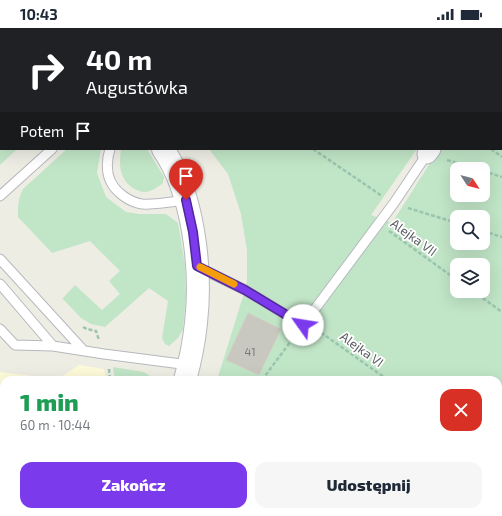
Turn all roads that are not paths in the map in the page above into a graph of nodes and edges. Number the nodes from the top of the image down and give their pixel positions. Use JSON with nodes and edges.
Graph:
{"nodes":[{"id":1,"x":51,"y":150,"type":"edge"},
{"id":2,"x":110,"y":150,"type":"edge"},
{"id":3,"x":164,"y":150,"type":"edge"},
{"id":4,"x":429,"y":152,"type":"edge"},
{"id":5,"x":0,"y":196,"type":"edge"},
{"id":6,"x":186,"y":200,"type":"junction"},
{"id":7,"x":0,"y":259,"type":"edge"},
{"id":8,"x":197,"y":266,"type":"junction"},
{"id":9,"x":0,"y":284,"type":"edge"},
{"id":10,"x":0,"y":329,"type":"edge"},
{"id":11,"x":53,"y":346,"type":"junction"},
{"id":12,"x":84,"y":351,"type":"junction"},
{"id":13,"x":187,"y":373,"type":"edge"}],
"edges":[{"from":1,"to":5,"type":"lane"},
{"from":2,"to":6,"type":"lane"},
{"from":3,"to":6,"type":"street"},
{"from":4,"to":8,"type":"lane"},
{"from":6,"to":8,"type":"street"},
{"from":7,"to":12,"type":"lane"},
{"from":8,"to":13,"type":"street"},
{"from":9,"to":11,"type":"lane"},
{"from":10,"to":11,"type":"lane"},
{"from":11,"to":12,"type":"lane"},
{"from":12,"to":13,"type":"lane"}]}
